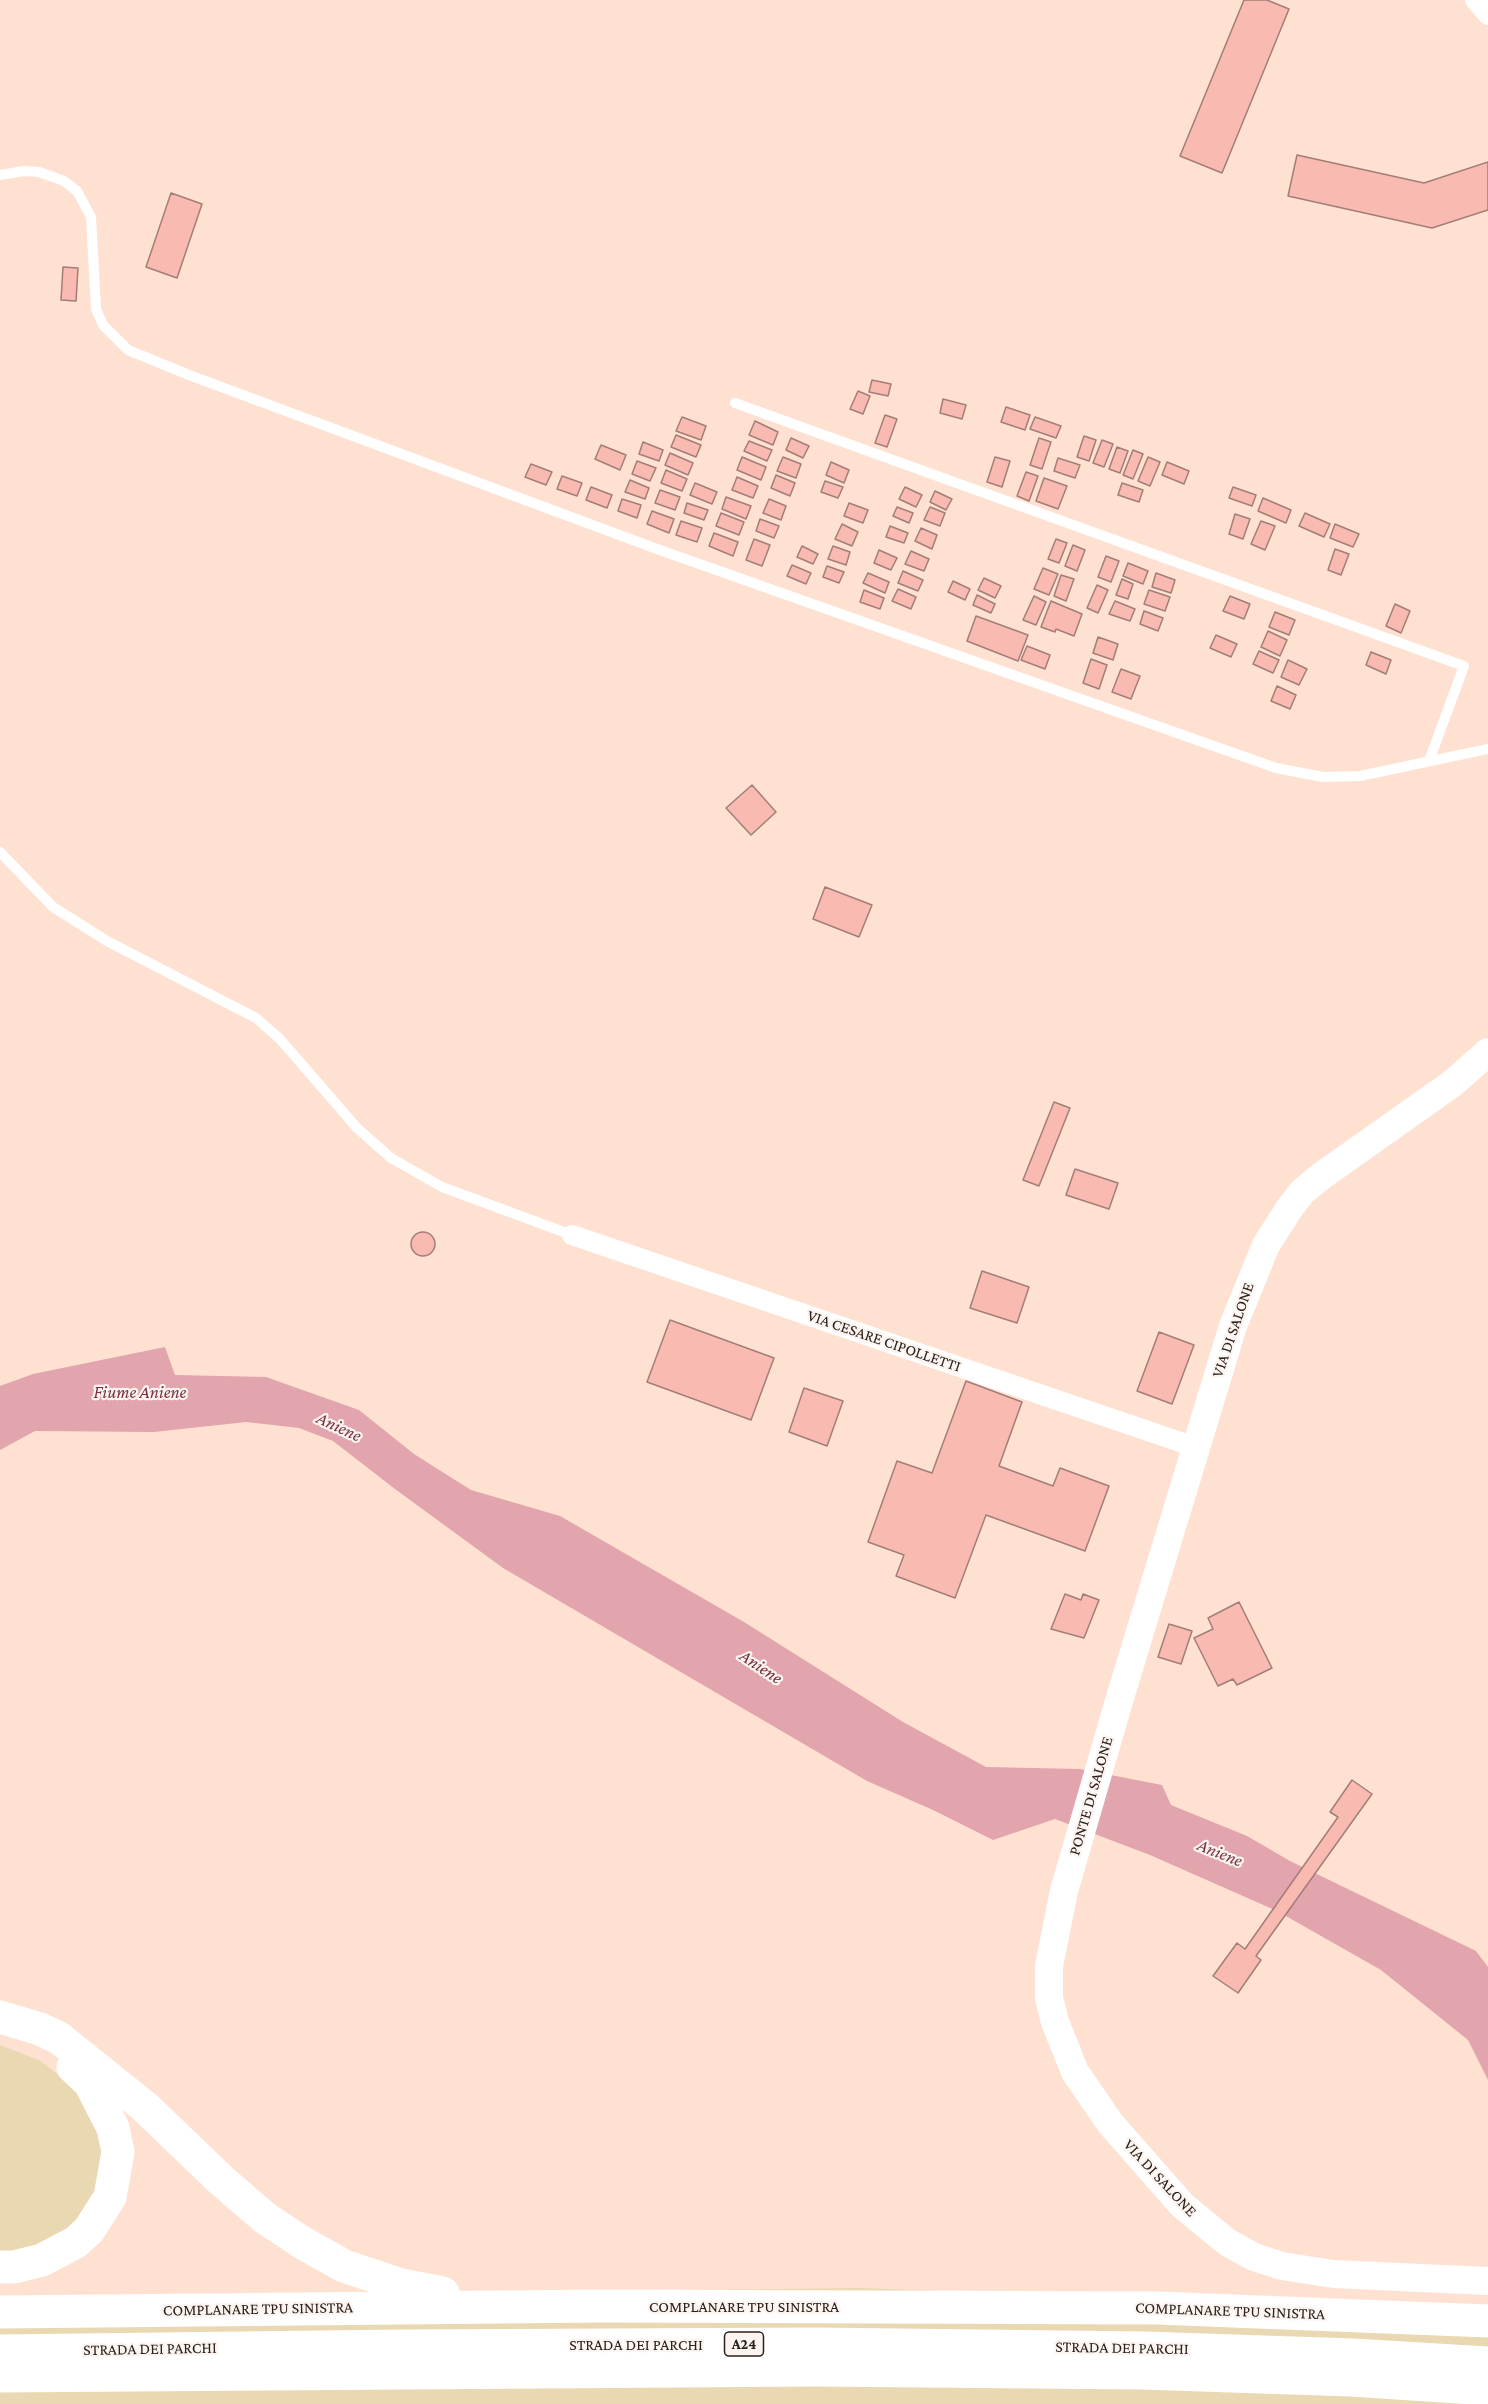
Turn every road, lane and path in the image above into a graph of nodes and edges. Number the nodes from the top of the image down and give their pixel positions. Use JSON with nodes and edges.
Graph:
{"nodes":[{"id":1,"x":1475,"y":0,"type":"edge"},
{"id":2,"x":1488,"y":15,"type":"edge"},
{"id":3,"x":0,"y":175,"type":"edge"},
{"id":4,"x":735,"y":403,"type":"dead end"},
{"id":5,"x":1488,"y":749,"type":"edge"},
{"id":6,"x":1429,"y":761,"type":"junction"},
{"id":7,"x":0,"y":852,"type":"edge"},
{"id":8,"x":1488,"y":1052,"type":"edge"},
{"id":9,"x":572,"y":1235,"type":"joint"},
{"id":10,"x":1196,"y":1447,"type":"junction"},
{"id":11,"x":1119,"y":1701,"type":"joint"},
{"id":12,"x":1064,"y":1892,"type":"joint"},
{"id":13,"x":0,"y":2017,"type":"edge"},
{"id":14,"x":0,"y":2031,"type":"edge"},
{"id":15,"x":56,"y":2045,"type":"junction"},
{"id":16,"x":0,"y":2267,"type":"edge"},
{"id":17,"x":1488,"y":2281,"type":"edge"},
{"id":18,"x":603,"y":2306,"type":"junction"},
{"id":19,"x":0,"y":2312,"type":"edge"},
{"id":20,"x":1488,"y":2321,"type":"edge"},
{"id":21,"x":0,"y":2351,"type":"edge"},
{"id":22,"x":1488,"y":2363,"type":"edge"},
{"id":23,"x":0,"y":2376,"type":"edge"},
{"id":24,"x":1488,"y":2389,"type":"edge"}],
"edges":[{"from":1,"to":2,"type":"street"},
{"from":3,"to":6,"type":"lane"},
{"from":4,"to":6,"type":"lane"},
{"from":5,"to":6,"type":"lane"},
{"from":7,"to":9,"type":"lane"},
{"from":8,"to":10,"type":"street","name":"VIA DI SALONE"},
{"from":9,"to":10,"type":"street","name":"VIA CESARE CIPOLLETTI"},
{"from":10,"to":11,"type":"street","name":"VIA DI SALONE"},
{"from":11,"to":12,"type":"street","name":"PONTE DI SALONE"},
{"from":12,"to":17,"type":"street","name":"VIA DI SALONE"},
{"from":13,"to":15,"type":"highway"},
{"from":14,"to":15,"type":"highway"},
{"from":15,"to":16,"type":"highway"},
{"from":15,"to":18,"type":"highway"},
{"from":18,"to":19,"type":"highway","name":"COMPLANARE TPU SINISTRA"},
{"from":18,"to":20,"type":"highway","name":"COMPLANARE TPU SINISTRA"},
{"from":21,"to":22,"type":"highway","name":"STRADA DEI PARCHI","number":"A24"},
{"from":23,"to":24,"type":"highway","name":"STRADA DEI PARCHI","number":"A24"}]}
